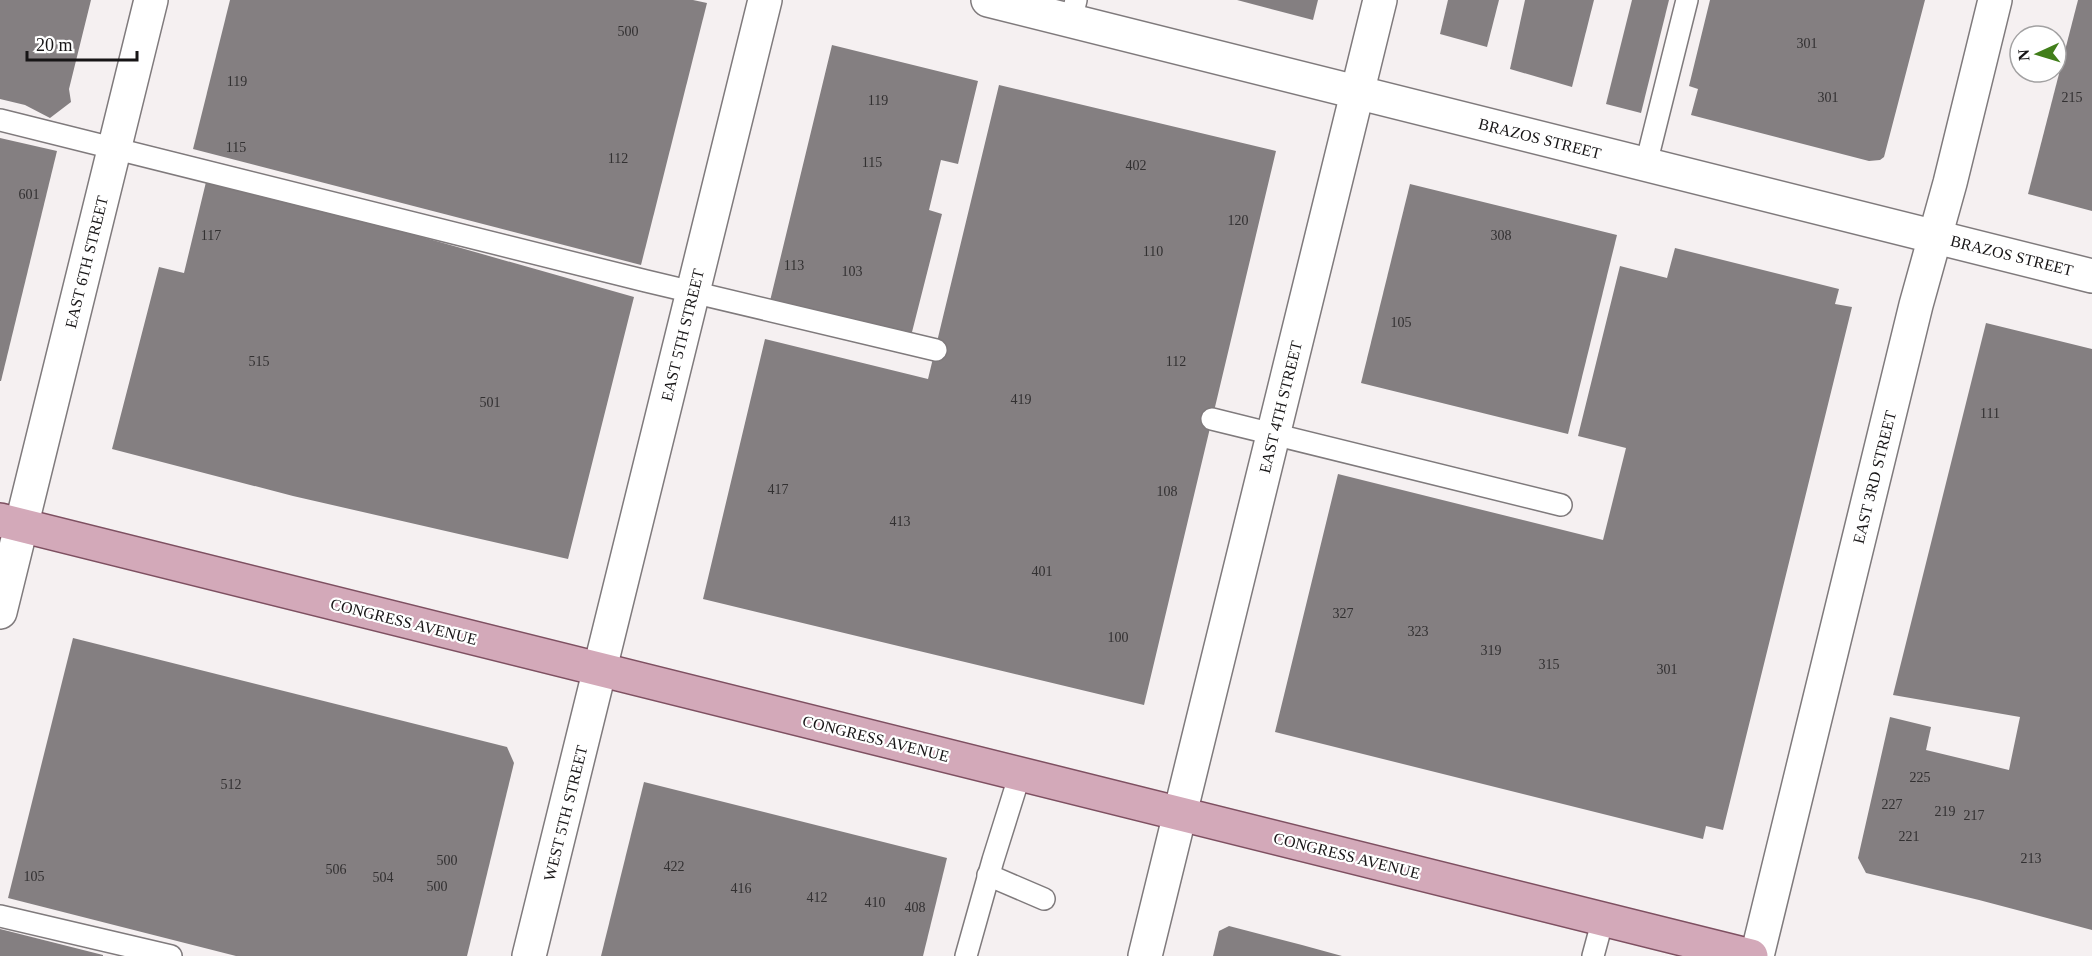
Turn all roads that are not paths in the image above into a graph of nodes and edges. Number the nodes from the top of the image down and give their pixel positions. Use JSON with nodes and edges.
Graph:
{"nodes":[{"id":1,"x":151,"y":0,"type":"edge"},
{"id":2,"x":765,"y":0,"type":"edge"},
{"id":3,"x":988,"y":0,"type":"edge"},
{"id":4,"x":1380,"y":0,"type":"edge"},
{"id":5,"x":1687,"y":0,"type":"edge"},
{"id":6,"x":1995,"y":0,"type":"edge"},
{"id":7,"x":1073,"y":10,"type":"edge"},
{"id":8,"x":1357,"y":92,"type":"junction"},
{"id":9,"x":0,"y":120,"type":"edge"},
{"id":10,"x":114,"y":148,"type":"junction"},
{"id":11,"x":1646,"y":164,"type":"junction"},
{"id":12,"x":1936,"y":236,"type":"junction"},
{"id":13,"x":2092,"y":276,"type":"edge"},
{"id":14,"x":693,"y":292,"type":"junction"},
{"id":15,"x":936,"y":350,"type":"dead end"},
{"id":16,"x":1212,"y":418,"type":"dead end"},
{"id":17,"x":1273,"y":433,"type":"junction"},
{"id":18,"x":1562,"y":505,"type":"dead end"},
{"id":19,"x":11,"y":522,"type":"edge"},
{"id":20,"x":0,"y":612,"type":"edge"},
{"id":21,"x":600,"y":670,"type":"junction"},
{"id":22,"x":1020,"y":774,"type":"junction"},
{"id":23,"x":1180,"y":814,"type":"junction"},
{"id":24,"x":988,"y":875,"type":"junction"},
{"id":25,"x":1044,"y":899,"type":"dead end"},
{"id":26,"x":0,"y":916,"type":"edge"},
{"id":27,"x":1603,"y":919,"type":"junction"},
{"id":28,"x":171,"y":956,"type":"edge"},
{"id":29,"x":529,"y":956,"type":"edge"},
{"id":30,"x":966,"y":956,"type":"edge"},
{"id":31,"x":1145,"y":956,"type":"edge"},
{"id":32,"x":1593,"y":956,"type":"edge"},
{"id":33,"x":1751,"y":956,"type":"edge"},
{"id":34,"x":1757,"y":956,"type":"edge"}],
"edges":[{"from":1,"to":10,"type":"street","name":"EAST 6TH STREET"},
{"from":2,"to":14,"type":"street","name":"EAST 5TH STREET"},
{"from":3,"to":7,"type":"street","name":"BRAZOS STREET"},
{"from":4,"to":8,"type":"street","name":"EAST 4TH STREET"},
{"from":5,"to":11,"type":"lane"},
{"from":6,"to":12,"type":"street","name":"EAST 3RD STREET"},
{"from":7,"to":8,"type":"street","name":"BRAZOS STREET"},
{"from":8,"to":11,"type":"street","name":"BRAZOS STREET"},
{"from":8,"to":17,"type":"street","name":"EAST 4TH STREET"},
{"from":9,"to":10,"type":"lane"},
{"from":10,"to":14,"type":"lane"},
{"from":10,"to":19,"type":"street","name":"EAST 6TH STREET"},
{"from":11,"to":12,"type":"street","name":"BRAZOS STREET"},
{"from":12,"to":13,"type":"street","name":"BRAZOS STREET"},
{"from":12,"to":34,"type":"street","name":"EAST 3RD STREET"},
{"from":14,"to":15,"type":"lane"},
{"from":14,"to":21,"type":"street","name":"EAST 5TH STREET"},
{"from":16,"to":17,"type":"lane"},
{"from":17,"to":18,"type":"lane"},
{"from":17,"to":23,"type":"street","name":"EAST 4TH STREET"},
{"from":19,"to":20,"type":"street","name":"EAST 6TH STREET"},
{"from":19,"to":21,"type":"main road","name":"CONGRESS AVENUE"},
{"from":21,"to":22,"type":"main road","name":"CONGRESS AVENUE"},
{"from":21,"to":29,"type":"street","name":"WEST 5TH STREET"},
{"from":22,"to":23,"type":"main road","name":"CONGRESS AVENUE"},
{"from":22,"to":24,"type":"lane"},
{"from":23,"to":27,"type":"main road","name":"CONGRESS AVENUE"},
{"from":23,"to":31,"type":"street","name":"EAST 4TH STREET"},
{"from":24,"to":25,"type":"lane"},
{"from":24,"to":30,"type":"lane"},
{"from":26,"to":28,"type":"lane"},
{"from":27,"to":32,"type":"lane"},
{"from":27,"to":33,"type":"main road","name":"CONGRESS AVENUE"}]}
